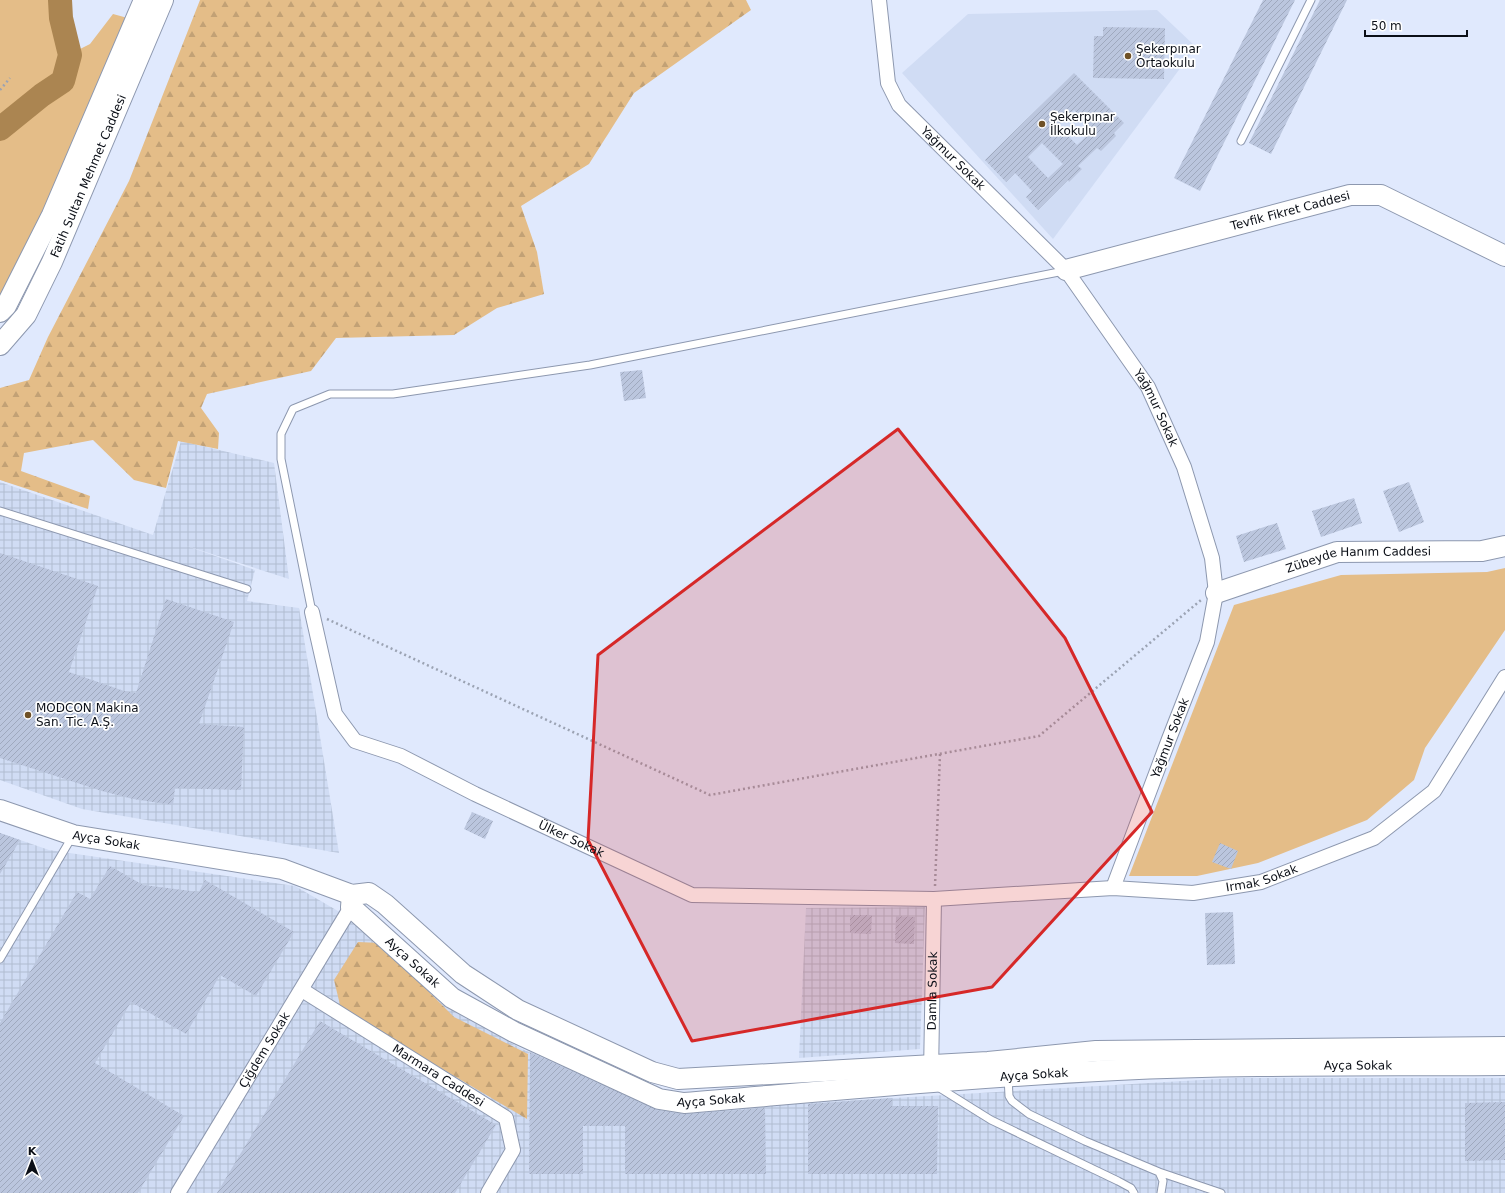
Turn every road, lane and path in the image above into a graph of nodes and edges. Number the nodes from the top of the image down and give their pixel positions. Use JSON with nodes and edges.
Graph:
{"nodes":[{"id":1,"x":144,"y":0,"type":"edge"},
{"id":2,"x":163,"y":0,"type":"edge"},
{"id":3,"x":879,"y":0,"type":"edge"},
{"id":4,"x":1311,"y":0,"type":"edge"},
{"id":5,"x":10,"y":78,"type":"dead end"},
{"id":6,"x":0,"y":90,"type":"edge"},
{"id":7,"x":1241,"y":140,"type":"dead end"},
{"id":8,"x":1505,"y":256,"type":"edge"},
{"id":9,"x":1066,"y":270,"type":"junction"},
{"id":10,"x":0,"y":312,"type":"edge"},
{"id":11,"x":0,"y":345,"type":"edge"},
{"id":12,"x":0,"y":510,"type":"edge"},
{"id":13,"x":1505,"y":546,"type":"edge"},
{"id":14,"x":247,"y":589,"type":"dead end"},
{"id":15,"x":1215,"y":591,"type":"junction"},
{"id":16,"x":312,"y":612,"type":"junction"},
{"id":17,"x":1505,"y":677,"type":"edge"},
{"id":18,"x":940,"y":754,"type":"junction"},
{"id":19,"x":0,"y":810,"type":"edge"},
{"id":20,"x":73,"y":835,"type":"junction"},
{"id":21,"x":1113,"y":888,"type":"junction"},
{"id":22,"x":934,"y":899,"type":"junction"},
{"id":23,"x":352,"y":901,"type":"junction"},
{"id":24,"x":0,"y":959,"type":"edge"},
{"id":25,"x":302,"y":990,"type":"junction"},
{"id":26,"x":1505,"y":1047,"type":"edge"},
{"id":27,"x":1505,"y":1065,"type":"edge"},
{"id":28,"x":931,"y":1074,"type":"junction"},
{"id":29,"x":1008,"y":1077,"type":"junction"},
{"id":30,"x":1159,"y":1172,"type":"junction"},
{"id":31,"x":178,"y":1193,"type":"edge"},
{"id":32,"x":488,"y":1193,"type":"edge"},
{"id":33,"x":1134,"y":1193,"type":"edge"},
{"id":34,"x":1161,"y":1193,"type":"edge"},
{"id":35,"x":1221,"y":1193,"type":"edge"}],
"edges":[{"from":1,"to":10,"type":"street","name":"Fatih Sultan Mehmet Caddesi"},
{"from":2,"to":11,"type":"street","name":"Fatih Sultan Mehmet Caddesi"},
{"from":3,"to":9,"type":"street","name":"Yağmur Sokak"},
{"from":4,"to":7,"type":"lane"},
{"from":5,"to":6,"type":"path"},
{"from":8,"to":9,"type":"street","name":"Tevfik Fikret Caddesi"},
{"from":9,"to":15,"type":"street","name":"Yağmur Sokak"},
{"from":9,"to":16,"type":"lane"},
{"from":12,"to":14,"type":"lane"},
{"from":13,"to":15,"type":"street","name":"Zübeyde Hanım Caddesi"},
{"from":15,"to":18,"type":"path"},
{"from":15,"to":21,"type":"street","name":"Yağmur Sokak"},
{"from":16,"to":18,"type":"path"},
{"from":16,"to":22,"type":"street","name":"Ülker Sokak"},
{"from":17,"to":21,"type":"street","name":"Irmak Sokak"},
{"from":18,"to":22,"type":"path"},
{"from":19,"to":20,"type":"street","name":"Ayça Sokak"},
{"from":20,"to":23,"type":"street","name":"Ayça Sokak"},
{"from":20,"to":24,"type":"lane"},
{"from":21,"to":22,"type":"street","name":"Irmak Sokak"},
{"from":22,"to":28,"type":"street","name":"Damla Sokak"},
{"from":23,"to":25,"type":"street","name":"Çiğdem Sokak"},
{"from":23,"to":28,"type":"street"},
{"from":23,"to":28,"type":"street","name":"Ayça Sokak"},
{"from":25,"to":31,"type":"street","name":"Çiğdem Sokak"},
{"from":25,"to":32,"type":"street","name":"Marmara Caddesi"},
{"from":26,"to":28,"type":"street","name":"Ayça Sokak"},
{"from":27,"to":29,"type":"street","name":"Ayça Sokak"},
{"from":28,"to":29,"type":"street","name":"Ayça Sokak"},
{"from":28,"to":33,"type":"lane"},
{"from":29,"to":30,"type":"lane"},
{"from":30,"to":34,"type":"lane"},
{"from":30,"to":35,"type":"lane"}]}
